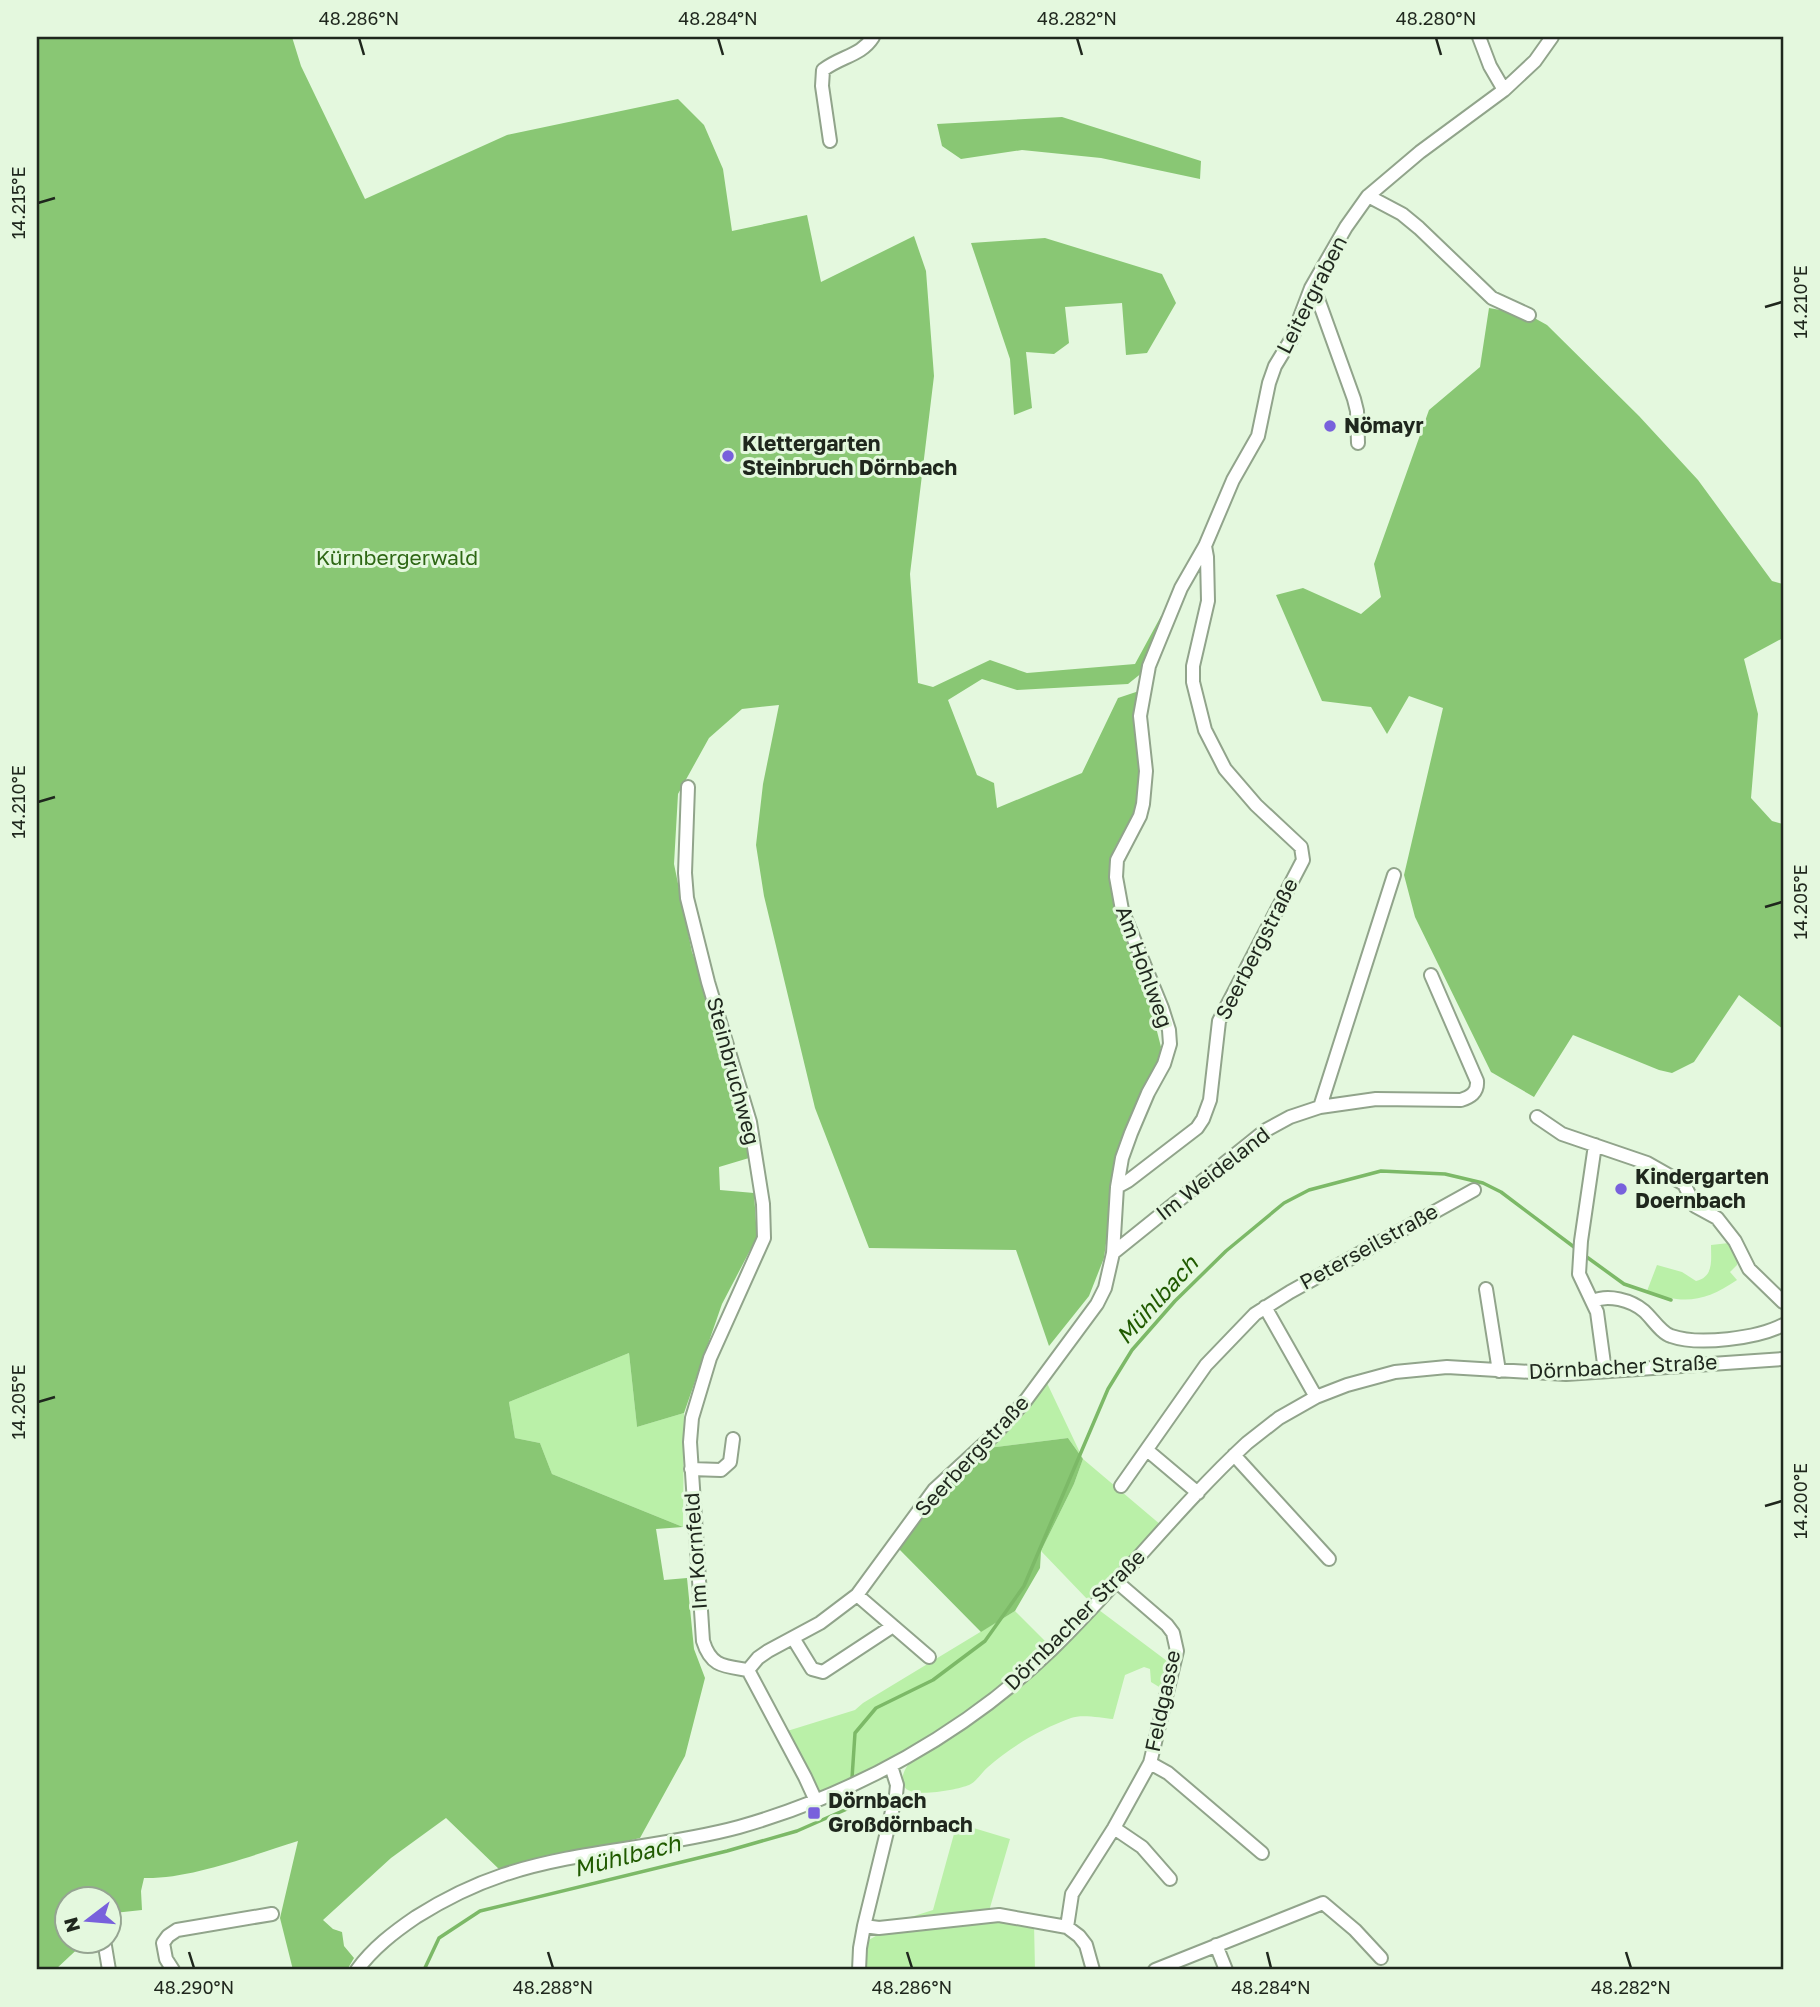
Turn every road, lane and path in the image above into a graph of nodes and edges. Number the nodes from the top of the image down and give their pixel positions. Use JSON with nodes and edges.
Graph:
{"nodes":[{"id":1,"x":873,"y":37,"type":"edge"},
{"id":2,"x":1479,"y":37,"type":"edge"},
{"id":3,"x":1552,"y":37,"type":"edge"},
{"id":4,"x":1504,"y":90,"type":"junction"},
{"id":5,"x":830,"y":141,"type":"dead end"},
{"id":6,"x":1368,"y":196,"type":"junction"},
{"id":7,"x":1311,"y":288,"type":"junction"},
{"id":8,"x":1529,"y":315,"type":"dead end"},
{"id":9,"x":1358,"y":443,"type":"dead end"},
{"id":10,"x":1205,"y":546,"type":"junction"},
{"id":11,"x":688,"y":788,"type":"dead end"},
{"id":12,"x":1394,"y":874,"type":"dead end"},
{"id":13,"x":1431,"y":975,"type":"dead end"},
{"id":14,"x":1320,"y":1107,"type":"junction"},
{"id":15,"x":1537,"y":1117,"type":"dead end"},
{"id":16,"x":1595,"y":1145,"type":"junction"},
{"id":17,"x":1117,"y":1187,"type":"junction"},
{"id":18,"x":1474,"y":1190,"type":"dead end"},
{"id":19,"x":1113,"y":1253,"type":"junction"},
{"id":20,"x":1486,"y":1289,"type":"dead end"},
{"id":21,"x":1593,"y":1301,"type":"junction"},
{"id":22,"x":1783,"y":1302,"type":"edge"},
{"id":23,"x":1265,"y":1307,"type":"junction"},
{"id":24,"x":1783,"y":1325,"type":"edge"},
{"id":25,"x":1783,"y":1359,"type":"edge"},
{"id":26,"x":1499,"y":1371,"type":"junction"},
{"id":27,"x":1605,"y":1371,"type":"junction"},
{"id":28,"x":1317,"y":1397,"type":"junction"},
{"id":29,"x":733,"y":1439,"type":"dead end"},
{"id":30,"x":1147,"y":1450,"type":"junction"},
{"id":31,"x":1234,"y":1454,"type":"junction"},
{"id":32,"x":691,"y":1469,"type":"junction"},
{"id":33,"x":1121,"y":1486,"type":"dead end"},
{"id":34,"x":1199,"y":1493,"type":"junction"},
{"id":35,"x":1329,"y":1559,"type":"dead end"},
{"id":36,"x":1117,"y":1581,"type":"junction"},
{"id":37,"x":857,"y":1595,"type":"junction"},
{"id":38,"x":893,"y":1626,"type":"junction"},
{"id":39,"x":793,"y":1638,"type":"junction"},
{"id":40,"x":929,"y":1657,"type":"dead end"},
{"id":41,"x":748,"y":1670,"type":"junction"},
{"id":42,"x":1150,"y":1763,"type":"junction"},
{"id":43,"x":891,"y":1766,"type":"junction"},
{"id":44,"x":816,"y":1801,"type":"junction"},
{"id":45,"x":1114,"y":1828,"type":"junction"},
{"id":46,"x":1262,"y":1853,"type":"dead end"},
{"id":47,"x":1170,"y":1879,"type":"dead end"},
{"id":48,"x":272,"y":1914,"type":"dead end"},
{"id":49,"x":864,"y":1926,"type":"junction"},
{"id":50,"x":1067,"y":1927,"type":"junction"},
{"id":51,"x":1216,"y":1945,"type":"junction"},
{"id":52,"x":1381,"y":1958,"type":"dead end"},
{"id":53,"x":173,"y":1970,"type":"edge"},
{"id":54,"x":357,"y":1970,"type":"edge"},
{"id":55,"x":859,"y":1970,"type":"edge"},
{"id":56,"x":1093,"y":1970,"type":"edge"},
{"id":57,"x":1156,"y":1970,"type":"edge"},
{"id":58,"x":1226,"y":1970,"type":"edge"}],
"edges":[{"from":1,"to":5,"type":"street"},
{"from":2,"to":4,"type":"street"},
{"from":3,"to":4,"type":"street","name":"Leitergraben"},
{"from":4,"to":6,"type":"street","name":"Leitergraben"},
{"from":6,"to":7,"type":"street","name":"Leitergraben"},
{"from":6,"to":8,"type":"street"},
{"from":7,"to":9,"type":"street"},
{"from":7,"to":10,"type":"street","name":"Leitergraben"},
{"from":10,"to":17,"type":"street","name":"Am Hohlweg"},
{"from":10,"to":17,"type":"street","name":"Seerbergstraße"},
{"from":11,"to":32,"type":"street","name":"Steinbruchweg"},
{"from":12,"to":14,"type":"street"},
{"from":13,"to":14,"type":"street","name":"Im Weideland"},
{"from":14,"to":19,"type":"street","name":"Im Weideland"},
{"from":15,"to":16,"type":"street"},
{"from":16,"to":21,"type":"street"},
{"from":16,"to":22,"type":"street"},
{"from":17,"to":19,"type":"street","name":"Seerbergstraße"},
{"from":18,"to":23,"type":"street","name":"Peterseilstraße"},
{"from":19,"to":37,"type":"street","name":"Seerbergstraße"},
{"from":20,"to":26,"type":"street"},
{"from":21,"to":24,"type":"street"},
{"from":21,"to":27,"type":"street"},
{"from":23,"to":28,"type":"street"},
{"from":23,"to":30,"type":"street","name":"Peterseilstraße"},
{"from":25,"to":27,"type":"street","name":"Dörnbacher Straße"},
{"from":26,"to":27,"type":"street","name":"Dörnbacher Straße"},
{"from":26,"to":28,"type":"street","name":"Dörnbacher Straße"},
{"from":28,"to":31,"type":"street","name":"Dörnbacher Straße"},
{"from":29,"to":32,"type":"street","name":"Im Kornfeld"},
{"from":30,"to":33,"type":"street","name":"Peterseilstraße"},
{"from":30,"to":34,"type":"street"},
{"from":31,"to":34,"type":"street","name":"Dörnbacher Straße"},
{"from":31,"to":35,"type":"street"},
{"from":32,"to":41,"type":"street","name":"Im Kornfeld"},
{"from":34,"to":36,"type":"street","name":"Dörnbacher Straße"},
{"from":36,"to":42,"type":"street","name":"Feldgasse"},
{"from":36,"to":43,"type":"street","name":"Dörnbacher Straße"},
{"from":37,"to":38,"type":"street"},
{"from":37,"to":39,"type":"street","name":"Seerbergstraße"},
{"from":38,"to":39,"type":"street"},
{"from":38,"to":40,"type":"street"},
{"from":39,"to":41,"type":"street","name":"Seerbergstraße"},
{"from":41,"to":44,"type":"street"},
{"from":42,"to":45,"type":"street","name":"Feldgasse"},
{"from":42,"to":46,"type":"street","name":"Feldgasse"},
{"from":43,"to":44,"type":"street","name":"Dörnbacher Straße"},
{"from":43,"to":49,"type":"street"},
{"from":44,"to":54,"type":"street","name":"Dörnbacher Straße"},
{"from":45,"to":47,"type":"street"},
{"from":45,"to":50,"type":"street","name":"Feldgasse"},
{"from":48,"to":53,"type":"street"},
{"from":49,"to":50,"type":"street"},
{"from":49,"to":55,"type":"street"},
{"from":50,"to":56,"type":"street"},
{"from":51,"to":52,"type":"street"},
{"from":51,"to":57,"type":"street"},
{"from":51,"to":58,"type":"street"}]}
